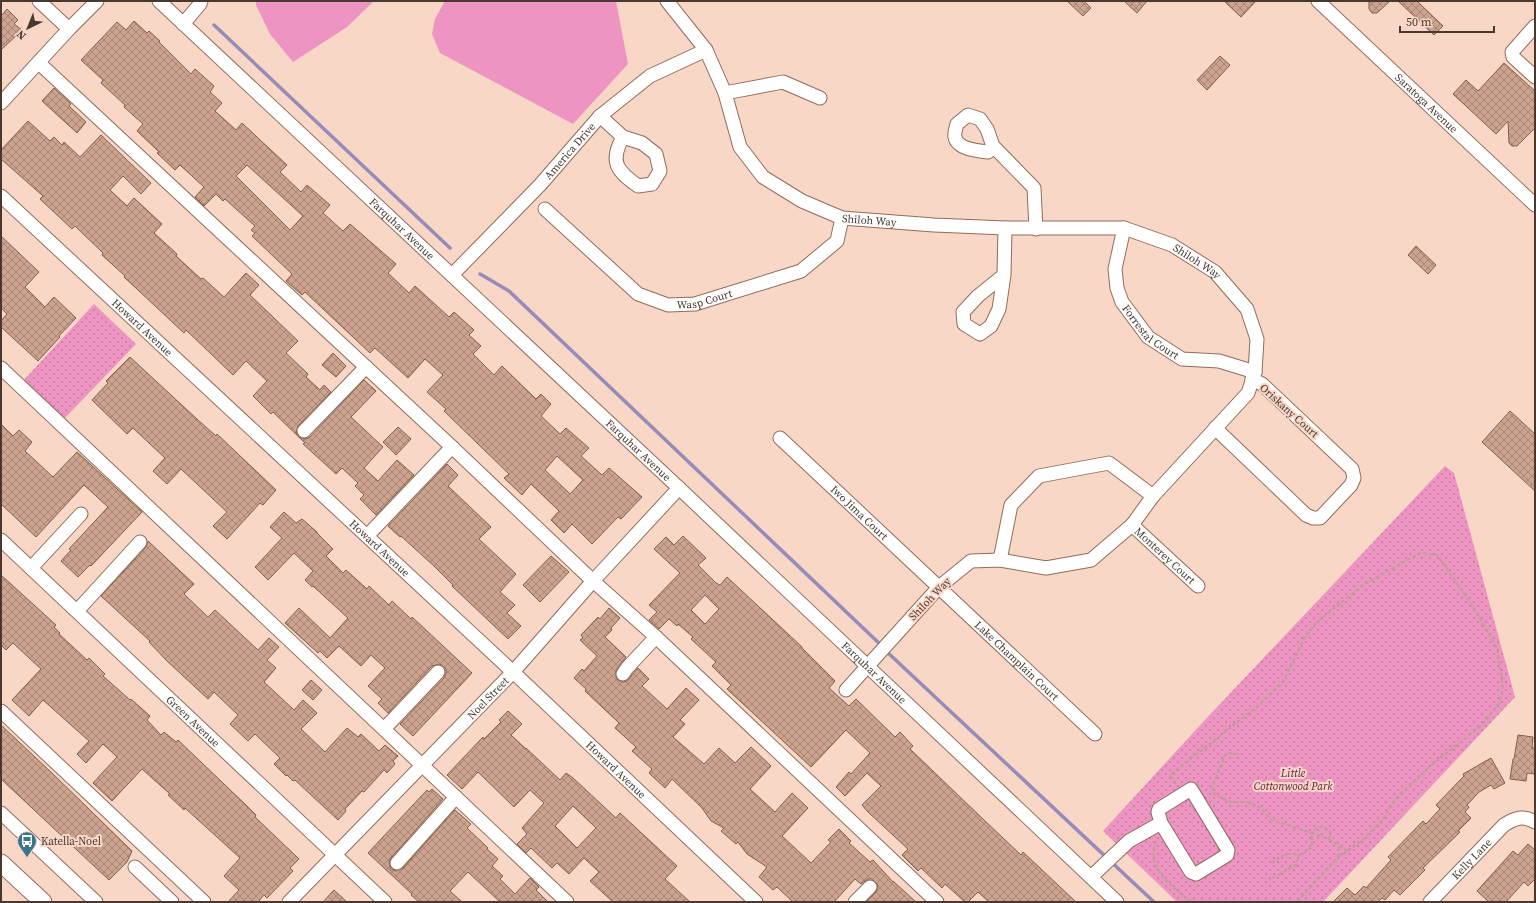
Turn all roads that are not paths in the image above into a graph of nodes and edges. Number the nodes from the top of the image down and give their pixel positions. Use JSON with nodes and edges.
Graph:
{"nodes":[{"id":1,"x":39,"y":1,"type":"edge"},
{"id":2,"x":97,"y":1,"type":"edge"},
{"id":3,"x":159,"y":1,"type":"edge"},
{"id":4,"x":667,"y":1,"type":"edge"},
{"id":5,"x":1318,"y":1,"type":"edge"},
{"id":6,"x":199,"y":2,"type":"edge"},
{"id":7,"x":183,"y":24,"type":"junction"},
{"id":8,"x":1535,"y":26,"type":"edge"},
{"id":9,"x":69,"y":29,"type":"junction"},
{"id":10,"x":706,"y":50,"type":"junction"},
{"id":11,"x":39,"y":63,"type":"junction"},
{"id":12,"x":1535,"y":77,"type":"edge"},
{"id":13,"x":725,"y":93,"type":"junction"},
{"id":14,"x":820,"y":98,"type":"dead end"},
{"id":15,"x":1,"y":103,"type":"edge"},
{"id":16,"x":600,"y":116,"type":"junction"},
{"id":17,"x":623,"y":137,"type":"dead end"},
{"id":18,"x":992,"y":146,"type":"dead end"},
{"id":19,"x":1,"y":196,"type":"edge"},
{"id":20,"x":1535,"y":205,"type":"edge"},
{"id":21,"x":545,"y":209,"type":"dead end"},
{"id":22,"x":842,"y":218,"type":"junction"},
{"id":23,"x":1005,"y":228,"type":"junction"},
{"id":24,"x":1124,"y":228,"type":"junction"},
{"id":25,"x":1036,"y":229,"type":"junction"},
{"id":26,"x":1004,"y":275,"type":"dead end"},
{"id":27,"x":452,"y":276,"type":"junction"},
{"id":28,"x":366,"y":367,"type":"junction"},
{"id":29,"x":1,"y":368,"type":"edge"},
{"id":30,"x":1254,"y":376,"type":"junction"},
{"id":31,"x":1215,"y":428,"type":"junction"},
{"id":32,"x":304,"y":431,"type":"dead end"},
{"id":33,"x":780,"y":438,"type":"dead end"},
{"id":34,"x":452,"y":447,"type":"junction"},
{"id":35,"x":679,"y":488,"type":"junction"},
{"id":36,"x":1153,"y":496,"type":"junction"},
{"id":37,"x":81,"y":514,"type":"dead end"},
{"id":38,"x":1132,"y":525,"type":"junction"},
{"id":39,"x":368,"y":536,"type":"junction"},
{"id":40,"x":1,"y":540,"type":"edge"},
{"id":41,"x":140,"y":542,"type":"dead end"},
{"id":42,"x":1000,"y":560,"type":"junction"},
{"id":43,"x":31,"y":568,"type":"junction"},
{"id":44,"x":593,"y":581,"type":"junction"},
{"id":45,"x":1198,"y":586,"type":"dead end"},
{"id":46,"x":939,"y":587,"type":"junction"},
{"id":47,"x":77,"y":611,"type":"junction"},
{"id":48,"x":656,"y":637,"type":"junction"},
{"id":49,"x":867,"y":666,"type":"junction"},
{"id":50,"x":438,"y":672,"type":"dead end"},
{"id":51,"x":513,"y":672,"type":"junction"},
{"id":52,"x":623,"y":674,"type":"dead end"},
{"id":53,"x":846,"y":690,"type":"dead end"},
{"id":54,"x":1,"y":711,"type":"edge"},
{"id":55,"x":384,"y":729,"type":"junction"},
{"id":56,"x":1095,"y":734,"type":"dead end"},
{"id":57,"x":422,"y":766,"type":"junction"},
{"id":58,"x":456,"y":797,"type":"junction"},
{"id":59,"x":1,"y":813,"type":"edge"},
{"id":60,"x":1535,"y":822,"type":"edge"},
{"id":61,"x":1161,"y":823,"type":"junction"},
{"id":62,"x":334,"y":855,"type":"junction"},
{"id":63,"x":397,"y":862,"type":"dead end"},
{"id":64,"x":1,"y":863,"type":"edge"},
{"id":65,"x":135,"y":867,"type":"dead end"},
{"id":66,"x":1091,"y":877,"type":"junction"},
{"id":67,"x":870,"y":887,"type":"dead end"},
{"id":68,"x":190,"y":888,"type":"junction"},
{"id":69,"x":43,"y":902,"type":"edge"},
{"id":70,"x":96,"y":902,"type":"edge"},
{"id":71,"x":172,"y":902,"type":"edge"},
{"id":72,"x":177,"y":902,"type":"edge"},
{"id":73,"x":204,"y":902,"type":"edge"},
{"id":74,"x":289,"y":902,"type":"edge"},
{"id":75,"x":385,"y":902,"type":"edge"},
{"id":76,"x":567,"y":902,"type":"edge"},
{"id":77,"x":756,"y":902,"type":"edge"},
{"id":78,"x":855,"y":902,"type":"edge"},
{"id":79,"x":937,"y":902,"type":"edge"},
{"id":80,"x":1117,"y":902,"type":"edge"},
{"id":81,"x":1430,"y":902,"type":"edge"}],
"edges":[{"from":1,"to":9,"type":"street"},
{"from":2,"to":9,"type":"street"},
{"from":3,"to":7,"type":"street","name":"Farquhar Avenue"},
{"from":4,"to":10,"type":"street","name":"Shiloh Way"},
{"from":5,"to":20,"type":"street","name":"Saratoga Avenue"},
{"from":6,"to":7,"type":"street"},
{"from":7,"to":27,"type":"street","name":"Farquhar Avenue"},
{"from":8,"to":12,"type":"street"},
{"from":9,"to":11,"type":"street"},
{"from":10,"to":13,"type":"street","name":"Shiloh Way"},
{"from":10,"to":16,"type":"street","name":"America Drive"},
{"from":11,"to":15,"type":"street"},
{"from":11,"to":28,"type":"street"},
{"from":13,"to":14,"type":"street"},
{"from":13,"to":22,"type":"street","name":"Shiloh Way"},
{"from":16,"to":17,"type":"street"},
{"from":16,"to":27,"type":"street","name":"America Drive"},
{"from":18,"to":25,"type":"street"},
{"from":19,"to":39,"type":"street","name":"Howard Avenue"},
{"from":21,"to":22,"type":"street","name":"Wasp Court"},
{"from":22,"to":23,"type":"street","name":"Shiloh Way"},
{"from":23,"to":25,"type":"street","name":"Shiloh Way"},
{"from":23,"to":26,"type":"street"},
{"from":24,"to":25,"type":"street","name":"Shiloh Way"},
{"from":24,"to":30,"type":"street","name":"Shiloh Way"},
{"from":24,"to":30,"type":"street","name":"Forrestal Court"},
{"from":27,"to":35,"type":"street","name":"Farquhar Avenue"},
{"from":28,"to":32,"type":"street"},
{"from":28,"to":34,"type":"street"},
{"from":29,"to":55,"type":"street"},
{"from":30,"to":31,"type":"street","name":"Shiloh Way"},
{"from":30,"to":31,"type":"street","name":"Oriskany Court"},
{"from":31,"to":36,"type":"street","name":"Shiloh Way"},
{"from":33,"to":46,"type":"street","name":"Iwo Jima Court"},
{"from":34,"to":39,"type":"street"},
{"from":34,"to":44,"type":"street"},
{"from":35,"to":44,"type":"street","name":"Noel Street"},
{"from":35,"to":49,"type":"street","name":"Farquhar Avenue"},
{"from":36,"to":38,"type":"street","name":"Shiloh Way"},
{"from":36,"to":42,"type":"street"},
{"from":37,"to":43,"type":"street"},
{"from":38,"to":42,"type":"street","name":"Shiloh Way"},
{"from":38,"to":45,"type":"street","name":"Monterey Court"},
{"from":39,"to":51,"type":"street","name":"Howard Avenue"},
{"from":40,"to":43,"type":"street","name":"Green Avenue"},
{"from":41,"to":47,"type":"street"},
{"from":42,"to":46,"type":"street","name":"Shiloh Way"},
{"from":43,"to":47,"type":"street","name":"Green Avenue"},
{"from":44,"to":48,"type":"street"},
{"from":44,"to":51,"type":"street","name":"Noel Street"},
{"from":46,"to":49,"type":"street","name":"Shiloh Way"},
{"from":46,"to":56,"type":"street","name":"Lake Champlain Court"},
{"from":47,"to":62,"type":"street","name":"Green Avenue"},
{"from":48,"to":52,"type":"street"},
{"from":48,"to":79,"type":"street"},
{"from":49,"to":53,"type":"street","name":"Shiloh Way"},
{"from":49,"to":66,"type":"street","name":"Farquhar Avenue"},
{"from":50,"to":55,"type":"street"},
{"from":51,"to":57,"type":"street","name":"Noel Street"},
{"from":51,"to":77,"type":"street","name":"Howard Avenue"},
{"from":54,"to":68,"type":"street"},
{"from":55,"to":57,"type":"street"},
{"from":57,"to":58,"type":"street"},
{"from":57,"to":62,"type":"street","name":"Noel Street"},
{"from":58,"to":63,"type":"street"},
{"from":58,"to":76,"type":"street"},
{"from":59,"to":70,"type":"street"},
{"from":60,"to":81,"type":"street","name":"Kelly Lane"},
{"from":61,"to":61,"type":"street"},
{"from":61,"to":66,"type":"street"},
{"from":62,"to":74,"type":"street","name":"Noel Street"},
{"from":62,"to":75,"type":"street","name":"Green Avenue"},
{"from":64,"to":69,"type":"main road"},
{"from":65,"to":71,"type":"street"},
{"from":66,"to":80,"type":"street","name":"Farquhar Avenue"},
{"from":67,"to":78,"type":"street"},
{"from":68,"to":72,"type":"street"},
{"from":68,"to":73,"type":"street"}]}
